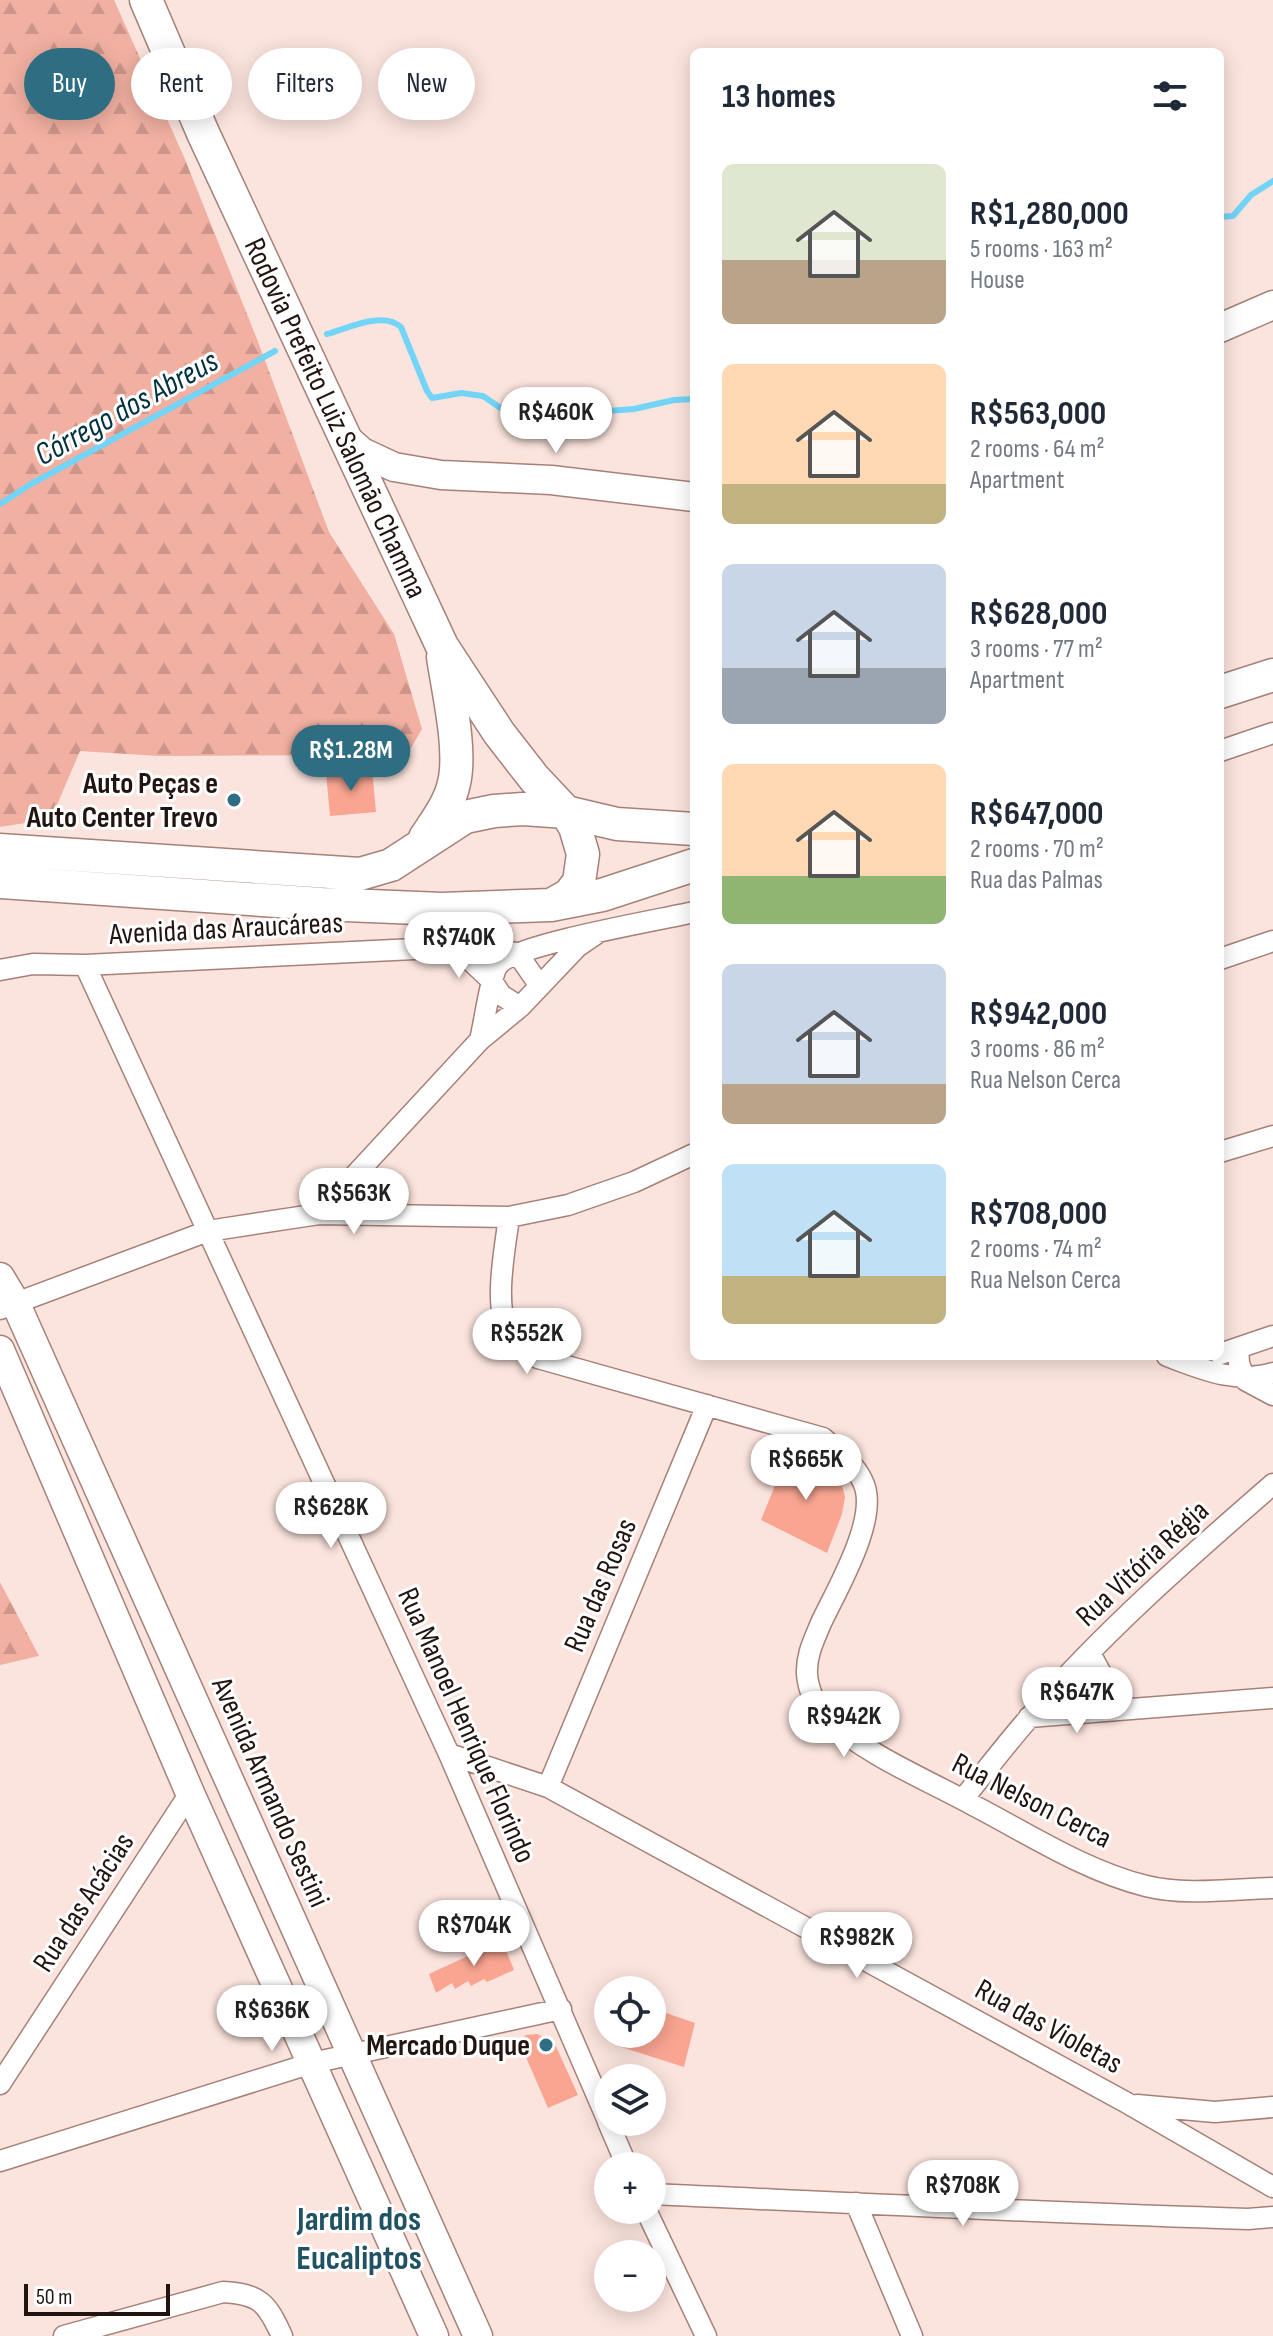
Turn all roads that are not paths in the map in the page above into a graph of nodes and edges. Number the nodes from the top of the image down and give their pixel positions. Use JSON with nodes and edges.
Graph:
{"nodes":[{"id":1,"x":146,"y":0,"type":"edge"},
{"id":2,"x":1273,"y":305,"type":"edge"},
{"id":3,"x":1224,"y":326,"type":"edge"},
{"id":4,"x":345,"y":437,"type":"junction"},
{"id":5,"x":690,"y":497,"type":"edge"},
{"id":6,"x":442,"y":646,"type":"junction"},
{"id":7,"x":1273,"y":675,"type":"edge"},
{"id":8,"x":1224,"y":691,"type":"edge"},
{"id":9,"x":499,"y":733,"type":"junction"},
{"id":10,"x":1273,"y":733,"type":"edge"},
{"id":11,"x":1224,"y":750,"type":"edge"},
{"id":12,"x":566,"y":812,"type":"junction"},
{"id":13,"x":679,"y":829,"type":"edge"},
{"id":14,"x":421,"y":844,"type":"junction"},
{"id":15,"x":0,"y":850,"type":"edge"},
{"id":16,"x":690,"y":866,"type":"edge"},
{"id":17,"x":0,"y":882,"type":"edge"},
{"id":18,"x":551,"y":905,"type":"junction"},
{"id":19,"x":690,"y":913,"type":"edge"},
{"id":20,"x":596,"y":934,"type":"junction"},
{"id":21,"x":1273,"y":941,"type":"edge"},
{"id":22,"x":456,"y":947,"type":"junction"},
{"id":23,"x":517,"y":953,"type":"junction"},
{"id":24,"x":1224,"y":958,"type":"edge"},
{"id":25,"x":85,"y":965,"type":"junction"},
{"id":26,"x":0,"y":970,"type":"edge"},
{"id":27,"x":492,"y":981,"type":"junction"},
{"id":28,"x":540,"y":986,"type":"junction"},
{"id":29,"x":520,"y":1007,"type":"junction"},
{"id":30,"x":480,"y":1040,"type":"junction"},
{"id":31,"x":1273,"y":1136,"type":"edge"},
{"id":32,"x":1224,"y":1151,"type":"edge"},
{"id":33,"x":690,"y":1156,"type":"edge"},
{"id":34,"x":319,"y":1214,"type":"junction"},
{"id":35,"x":509,"y":1217,"type":"junction"},
{"id":36,"x":208,"y":1231,"type":"junction"},
{"id":37,"x":0,"y":1277,"type":"edge"},
{"id":38,"x":8,"y":1306,"type":"edge"},
{"id":39,"x":1273,"y":1336,"type":"edge"},
{"id":40,"x":0,"y":1350,"type":"edge"},
{"id":41,"x":1229,"y":1351,"type":"edge"},
{"id":42,"x":1178,"y":1360,"type":"edge"},
{"id":43,"x":1273,"y":1373,"type":"edge"},
{"id":44,"x":1243,"y":1376,"type":"junction"},
{"id":45,"x":1273,"y":1395,"type":"edge"},
{"id":46,"x":707,"y":1405,"type":"junction"},
{"id":47,"x":1273,"y":1484,"type":"edge"},
{"id":48,"x":1090,"y":1653,"type":"junction"},
{"id":49,"x":1273,"y":1698,"type":"edge"},
{"id":50,"x":1120,"y":1709,"type":"junction"},
{"id":51,"x":1029,"y":1717,"type":"junction"},
{"id":52,"x":449,"y":1754,"type":"junction"},
{"id":53,"x":548,"y":1787,"type":"junction"},
{"id":54,"x":190,"y":1793,"type":"junction"},
{"id":55,"x":963,"y":1799,"type":"junction"},
{"id":56,"x":1273,"y":1888,"type":"edge"},
{"id":57,"x":561,"y":2009,"type":"junction"},
{"id":58,"x":351,"y":2053,"type":"junction"},
{"id":59,"x":312,"y":2063,"type":"junction"},
{"id":60,"x":0,"y":2084,"type":"edge"},
{"id":61,"x":594,"y":2088,"type":"edge"},
{"id":62,"x":1129,"y":2104,"type":"junction"},
{"id":63,"x":1273,"y":2107,"type":"edge"},
{"id":64,"x":0,"y":2161,"type":"edge"},
{"id":65,"x":1273,"y":2187,"type":"edge"},
{"id":66,"x":666,"y":2195,"type":"edge"},
{"id":67,"x":856,"y":2203,"type":"junction"},
{"id":68,"x":1273,"y":2217,"type":"edge"},
{"id":69,"x":653,"y":2224,"type":"edge"},
{"id":70,"x":64,"y":2336,"type":"edge"},
{"id":71,"x":282,"y":2336,"type":"edge"},
{"id":72,"x":434,"y":2336,"type":"edge"},
{"id":73,"x":478,"y":2336,"type":"edge"},
{"id":74,"x":706,"y":2336,"type":"edge"},
{"id":75,"x":912,"y":2336,"type":"edge"}],
"edges":[{"from":1,"to":4,"type":"main road","name":"Rodovia Prefeito Luiz Salomão Chamma"},
{"from":2,"to":3,"type":"street"},
{"from":4,"to":5,"type":"street"},
{"from":4,"to":6,"type":"main road","name":"Rodovia Prefeito Luiz Salomão Chamma"},
{"from":6,"to":9,"type":"main road","name":"Rodovia Prefeito Luiz Salomão Chamma"},
{"from":6,"to":14,"type":"main road"},
{"from":7,"to":8,"type":"main road"},
{"from":9,"to":12,"type":"main road","name":"Rodovia Prefeito Luiz Salomão Chamma"},
{"from":9,"to":13,"type":"main road"},
{"from":10,"to":11,"type":"street"},
{"from":12,"to":13,"type":"main road"},
{"from":12,"to":14,"type":"main road"},
{"from":12,"to":18,"type":"main road"},
{"from":14,"to":15,"type":"main road"},
{"from":16,"to":18,"type":"main road"},
{"from":17,"to":18,"type":"main road"},
{"from":19,"to":20,"type":"street"},
{"from":20,"to":23,"type":"street"},
{"from":20,"to":28,"type":"street"},
{"from":21,"to":24,"type":"street"},
{"from":22,"to":23,"type":"street","name":"Avenida das Araucáreas"},
{"from":22,"to":25,"type":"street","name":"Avenida das Araucáreas"},
{"from":22,"to":27,"type":"street"},
{"from":23,"to":27,"type":"street"},
{"from":23,"to":28,"type":"street"},
{"from":25,"to":26,"type":"street","name":"Avenida das Araucáreas"},
{"from":25,"to":36,"type":"street","name":"Rua Manoel Henrique Florindo"},
{"from":27,"to":29,"type":"street"},
{"from":27,"to":30,"type":"street"},
{"from":28,"to":29,"type":"street"},
{"from":29,"to":30,"type":"street"},
{"from":30,"to":34,"type":"street"},
{"from":31,"to":32,"type":"street"},
{"from":33,"to":35,"type":"street"},
{"from":34,"to":35,"type":"street"},
{"from":34,"to":36,"type":"street"},
{"from":35,"to":46,"type":"street","name":"Rua Nelson Cerca"},
{"from":36,"to":38,"type":"street"},
{"from":36,"to":52,"type":"street","name":"Rua Manoel Henrique Florindo"},
{"from":37,"to":38,"type":"street","name":"Avenida Armando Sestini"},
{"from":38,"to":58,"type":"street","name":"Avenida Armando Sestini"},
{"from":39,"to":41,"type":"street"},
{"from":40,"to":54,"type":"street"},
{"from":41,"to":44,"type":"street"},
{"from":42,"to":44,"type":"street"},
{"from":43,"to":44,"type":"street"},
{"from":44,"to":45,"type":"street"},
{"from":46,"to":53,"type":"street","name":"Rua das Rosas"},
{"from":46,"to":55,"type":"street","name":"Rua Nelson Cerca"},
{"from":47,"to":48,"type":"street","name":"Rua Vitória Régia"},
{"from":48,"to":50,"type":"street"},
{"from":48,"to":51,"type":"street","name":"Rua Vitória Régia"},
{"from":49,"to":50,"type":"street"},
{"from":50,"to":51,"type":"street"},
{"from":51,"to":55,"type":"street","name":"Rua Vitória Régia"},
{"from":52,"to":53,"type":"street","name":"Rua das Violetas"},
{"from":52,"to":57,"type":"street","name":"Rua Manoel Henrique Florindo"},
{"from":53,"to":62,"type":"street","name":"Rua das Violetas"},
{"from":54,"to":59,"type":"street"},
{"from":54,"to":60,"type":"street","name":"Rua das Acácias"},
{"from":55,"to":56,"type":"street","name":"Rua Nelson Cerca"},
{"from":57,"to":58,"type":"street"},
{"from":57,"to":61,"type":"street","name":"Rua Manoel Henrique Florindo"},
{"from":58,"to":59,"type":"street"},
{"from":58,"to":73,"type":"street","name":"Avenida Armando Sestini"},
{"from":59,"to":64,"type":"street"},
{"from":59,"to":72,"type":"street"},
{"from":62,"to":63,"type":"street"},
{"from":62,"to":65,"type":"street","name":"Rua das Violetas"},
{"from":66,"to":67,"type":"street"},
{"from":67,"to":68,"type":"street"},
{"from":67,"to":75,"type":"street"},
{"from":69,"to":74,"type":"street"},
{"from":70,"to":71,"type":"street"}]}
